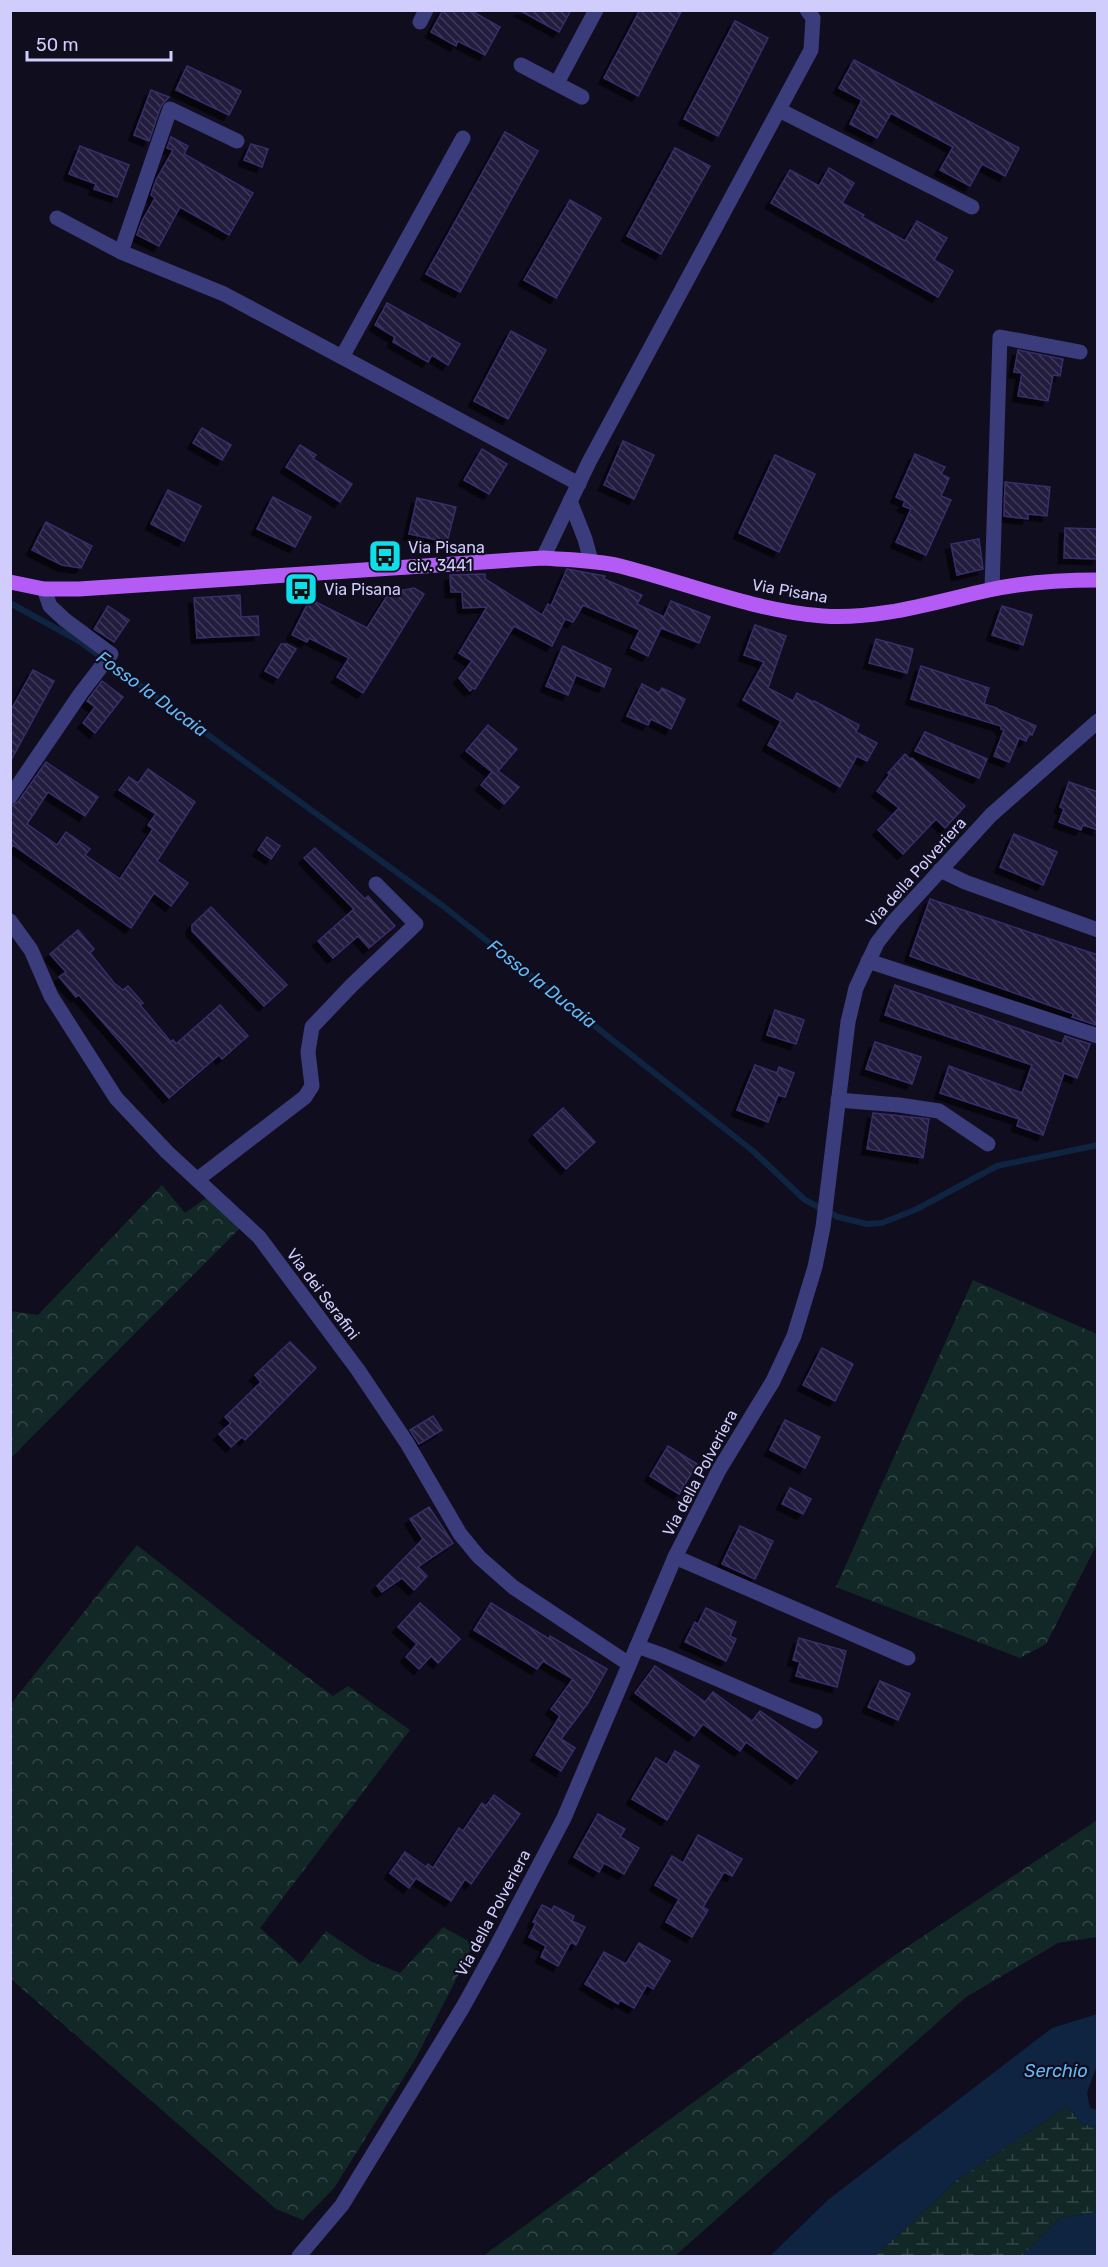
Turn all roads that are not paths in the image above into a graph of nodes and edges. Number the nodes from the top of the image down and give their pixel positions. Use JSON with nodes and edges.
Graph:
{"nodes":[{"id":1,"x":596,"y":10,"type":"edge"},
{"id":2,"x":807,"y":10,"type":"edge"},
{"id":3,"x":521,"y":65,"type":"dead end"},
{"id":4,"x":557,"y":83,"type":"junction"},
{"id":5,"x":582,"y":97,"type":"dead end"},
{"id":6,"x":779,"y":110,"type":"junction"},
{"id":7,"x":463,"y":138,"type":"dead end"},
{"id":8,"x":237,"y":141,"type":"dead end"},
{"id":9,"x":972,"y":207,"type":"dead end"},
{"id":10,"x":57,"y":218,"type":"dead end"},
{"id":11,"x":121,"y":252,"type":"junction"},
{"id":12,"x":1080,"y":352,"type":"dead end"},
{"id":13,"x":342,"y":357,"type":"junction"},
{"id":14,"x":579,"y":484,"type":"junction"},
{"id":15,"x":570,"y":501,"type":"junction"},
{"id":16,"x":543,"y":558,"type":"junction"},
{"id":17,"x":591,"y":561,"type":"junction"},
{"id":18,"x":1098,"y":580,"type":"edge"},
{"id":19,"x":10,"y":582,"type":"edge"},
{"id":20,"x":44,"y":589,"type":"junction"},
{"id":21,"x":992,"y":589,"type":"junction"},
{"id":22,"x":1098,"y":721,"type":"edge"},
{"id":23,"x":10,"y":797,"type":"edge"},
{"id":24,"x":939,"y":870,"type":"junction"},
{"id":25,"x":376,"y":884,"type":"dead end"},
{"id":26,"x":10,"y":921,"type":"edge"},
{"id":27,"x":1098,"y":930,"type":"edge"},
{"id":28,"x":868,"y":961,"type":"junction"},
{"id":29,"x":1098,"y":1036,"type":"edge"},
{"id":30,"x":838,"y":1100,"type":"junction"},
{"id":31,"x":988,"y":1144,"type":"dead end"},
{"id":32,"x":198,"y":1179,"type":"junction"},
{"id":33,"x":675,"y":1557,"type":"junction"},
{"id":34,"x":637,"y":1646,"type":"junction"},
{"id":35,"x":908,"y":1658,"type":"dead end"},
{"id":36,"x":629,"y":1664,"type":"junction"},
{"id":37,"x":815,"y":1720,"type":"dead end"},
{"id":38,"x":299,"y":2256,"type":"edge"}],
"edges":[{"from":1,"to":4,"type":"street"},
{"from":2,"to":6,"type":"street"},
{"from":3,"to":4,"type":"street"},
{"from":4,"to":5,"type":"street"},
{"from":6,"to":9,"type":"street"},
{"from":6,"to":14,"type":"street"},
{"from":7,"to":13,"type":"street"},
{"from":8,"to":11,"type":"street"},
{"from":10,"to":11,"type":"street"},
{"from":11,"to":13,"type":"street"},
{"from":12,"to":21,"type":"street"},
{"from":13,"to":14,"type":"street"},
{"from":14,"to":15,"type":"street"},
{"from":15,"to":16,"type":"street"},
{"from":15,"to":17,"type":"street"},
{"from":16,"to":17,"type":"main road","name":"Via Pisana"},
{"from":16,"to":20,"type":"main road","name":"Via Pisana"},
{"from":17,"to":21,"type":"main road","name":"Via Pisana"},
{"from":18,"to":21,"type":"main road","name":"Via Pisana"},
{"from":19,"to":20,"type":"main road","name":"Via Pisana"},
{"from":20,"to":23,"type":"street"},
{"from":22,"to":24,"type":"street","name":"Via della Polveriera"},
{"from":24,"to":27,"type":"street"},
{"from":24,"to":28,"type":"street","name":"Via della Polveriera"},
{"from":25,"to":32,"type":"street"},
{"from":26,"to":32,"type":"street","name":"Via dei Serafini"},
{"from":28,"to":29,"type":"street"},
{"from":28,"to":30,"type":"street","name":"Via della Polveriera"},
{"from":30,"to":31,"type":"street"},
{"from":30,"to":33,"type":"street","name":"Via della Polveriera"},
{"from":32,"to":36,"type":"street","name":"Via dei Serafini"},
{"from":33,"to":34,"type":"street","name":"Via della Polveriera"},
{"from":33,"to":35,"type":"street"},
{"from":34,"to":36,"type":"street","name":"Via della Polveriera"},
{"from":34,"to":37,"type":"street"},
{"from":36,"to":38,"type":"street","name":"Via della Polveriera"}]}
